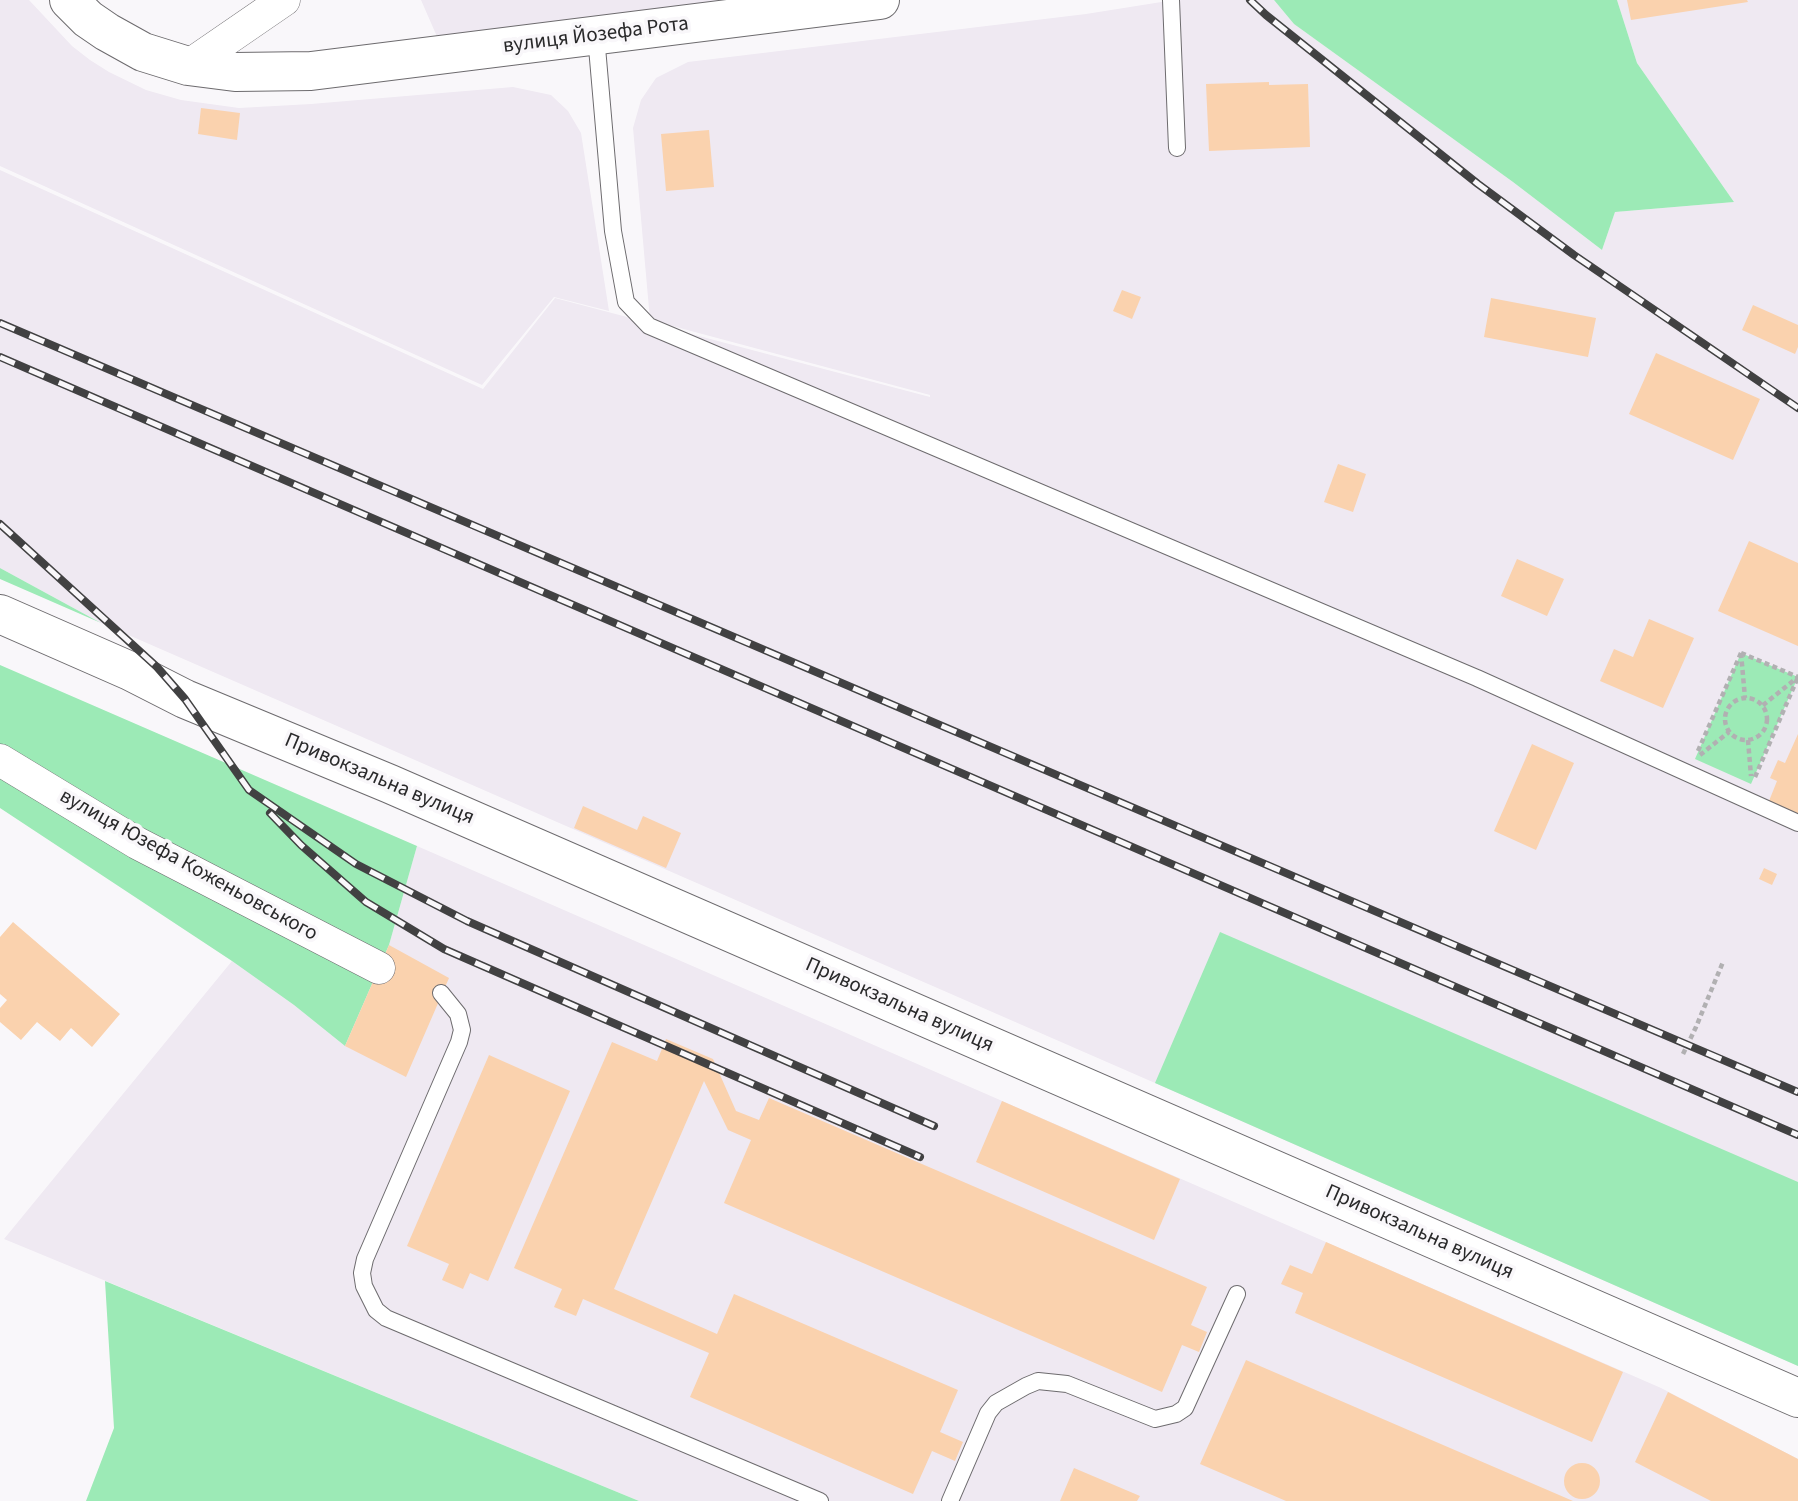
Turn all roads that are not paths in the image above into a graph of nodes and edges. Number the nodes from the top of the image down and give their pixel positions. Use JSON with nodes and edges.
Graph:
{"nodes":[{"id":1,"x":69,"y":0,"type":"edge"},
{"id":2,"x":284,"y":0,"type":"edge"},
{"id":3,"x":880,"y":0,"type":"edge"},
{"id":4,"x":1171,"y":0,"type":"edge"},
{"id":5,"x":596,"y":36,"type":"junction"},
{"id":6,"x":188,"y":66,"type":"junction"},
{"id":7,"x":1177,"y":149,"type":"dead end"},
{"id":8,"x":0,"y":614,"type":"edge"},
{"id":9,"x":0,"y":760,"type":"edge"},
{"id":10,"x":1798,"y":823,"type":"edge"},
{"id":11,"x":379,"y":968,"type":"dead end"},
{"id":12,"x":442,"y":993,"type":"dead end"},
{"id":13,"x":1237,"y":1294,"type":"dead end"},
{"id":14,"x":1798,"y":1398,"type":"edge"},
{"id":15,"x":820,"y":1501,"type":"edge"},
{"id":16,"x":950,"y":1501,"type":"edge"}],
"edges":[{"from":1,"to":6,"type":"main road","name":"вулиця Йозефа Рота"},
{"from":2,"to":6,"type":"street"},
{"from":3,"to":5,"type":"main road","name":"вулиця Йозефа Рота"},
{"from":4,"to":7,"type":"lane"},
{"from":5,"to":6,"type":"main road","name":"вулиця Йозефа Рота"},
{"from":5,"to":10,"type":"lane"},
{"from":8,"to":14,"type":"main road","name":"Привокзальна вулиця"},
{"from":9,"to":11,"type":"street","name":"вулиця Юзефа Коженьовського"},
{"from":12,"to":15,"type":"lane"},
{"from":13,"to":16,"type":"lane"}]}
